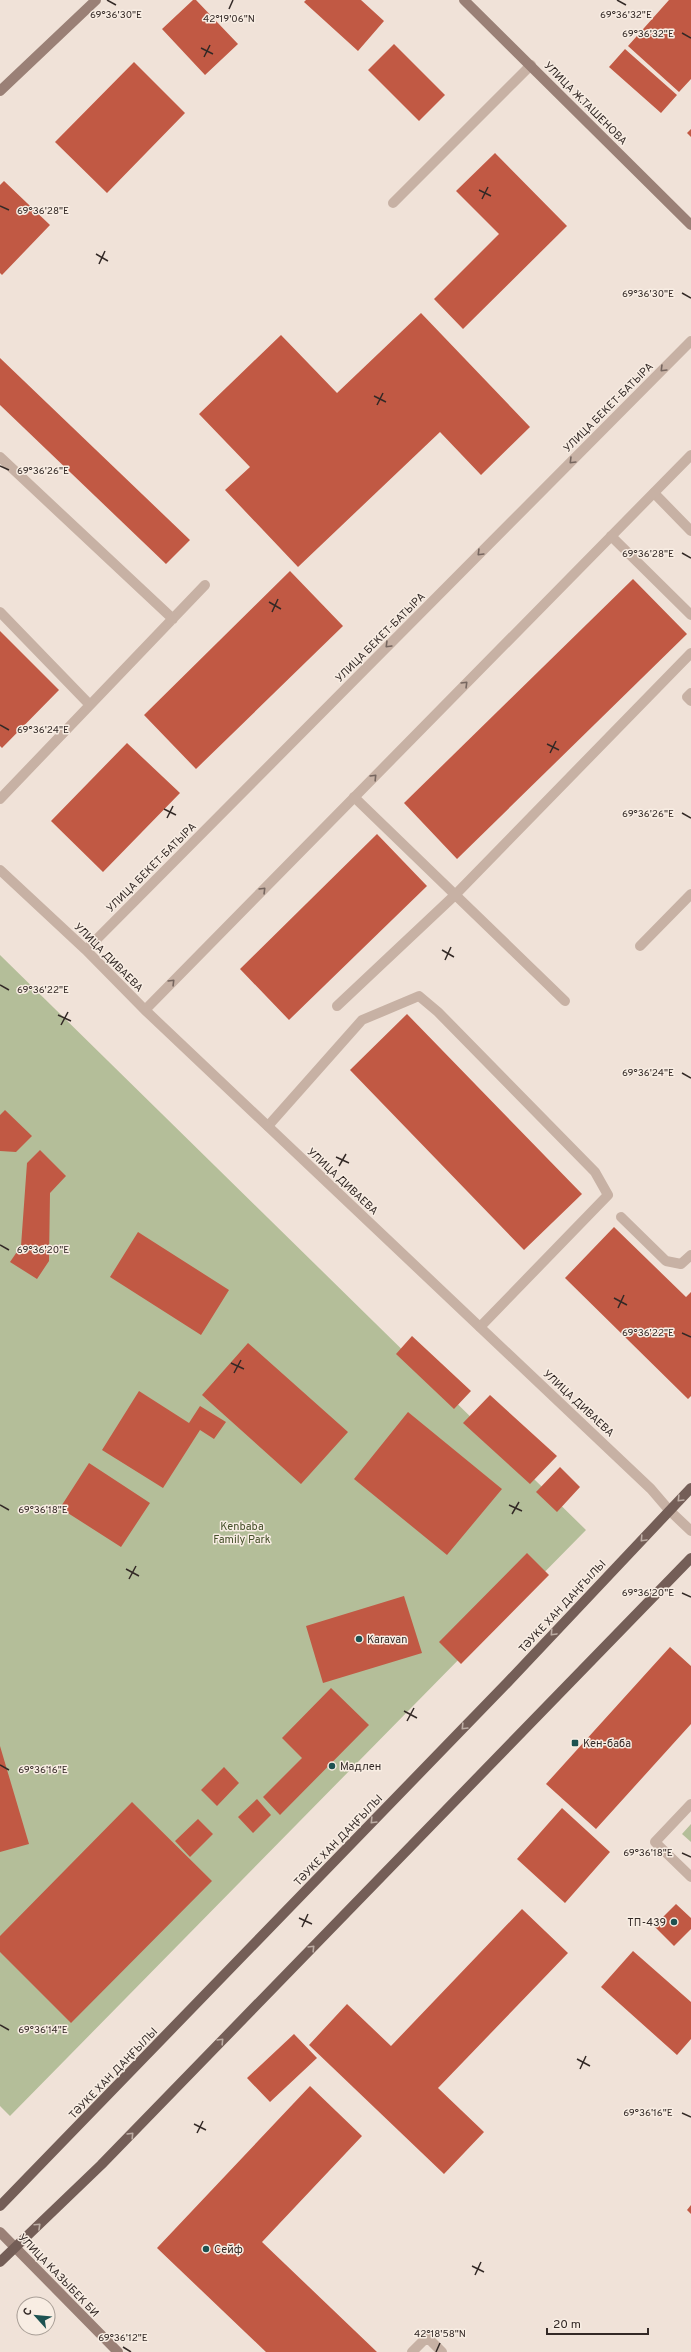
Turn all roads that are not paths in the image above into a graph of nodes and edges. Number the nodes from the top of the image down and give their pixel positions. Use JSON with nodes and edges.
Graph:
{"nodes":[{"id":1,"x":96,"y":0,"type":"edge"},
{"id":2,"x":464,"y":0,"type":"edge"},
{"id":3,"x":531,"y":65,"type":"junction"},
{"id":4,"x":0,"y":91,"type":"edge"},
{"id":5,"x":393,"y":203,"type":"dead end"},
{"id":6,"x":691,"y":225,"type":"edge"},
{"id":7,"x":691,"y":341,"type":"edge"},
{"id":8,"x":691,"y":455,"type":"edge"},
{"id":9,"x":0,"y":456,"type":"edge"},
{"id":10,"x":654,"y":493,"type":"junction"},
{"id":11,"x":691,"y":531,"type":"edge"},
{"id":12,"x":611,"y":536,"type":"junction"},
{"id":13,"x":205,"y":585,"type":"dead end"},
{"id":14,"x":0,"y":612,"type":"edge"},
{"id":15,"x":691,"y":615,"type":"edge"},
{"id":16,"x":173,"y":619,"type":"junction"},
{"id":17,"x":691,"y":653,"type":"edge"},
{"id":18,"x":691,"y":692,"type":"edge"},
{"id":19,"x":691,"y":701,"type":"edge"},
{"id":20,"x":90,"y":705,"type":"junction"},
{"id":21,"x":354,"y":797,"type":"junction"},
{"id":22,"x":0,"y":799,"type":"edge"},
{"id":23,"x":0,"y":870,"type":"edge"},
{"id":24,"x":691,"y":894,"type":"edge"},
{"id":25,"x":455,"y":895,"type":"junction"},
{"id":26,"x":640,"y":946,"type":"dead end"},
{"id":27,"x":86,"y":950,"type":"junction"},
{"id":28,"x":564,"y":1001,"type":"dead end"},
{"id":29,"x":337,"y":1006,"type":"dead end"},
{"id":30,"x":145,"y":1010,"type":"junction"},
{"id":31,"x":268,"y":1126,"type":"junction"},
{"id":32,"x":621,"y":1217,"type":"dead end"},
{"id":33,"x":691,"y":1254,"type":"edge"},
{"id":34,"x":480,"y":1327,"type":"junction"},
{"id":35,"x":691,"y":1488,"type":"edge"},
{"id":36,"x":669,"y":1510,"type":"junction"},
{"id":37,"x":691,"y":1531,"type":"edge"},
{"id":38,"x":691,"y":1558,"type":"edge"},
{"id":39,"x":691,"y":1804,"type":"edge"},
{"id":40,"x":691,"y":1877,"type":"edge"},
{"id":41,"x":0,"y":2206,"type":"edge"},
{"id":42,"x":0,"y":2232,"type":"edge"},
{"id":43,"x":15,"y":2247,"type":"junction"},
{"id":44,"x":0,"y":2262,"type":"edge"},
{"id":45,"x":118,"y":2352,"type":"edge"},
{"id":46,"x":412,"y":2352,"type":"edge"},
{"id":47,"x":442,"y":2352,"type":"edge"}],
"edges":[{"from":1,"to":4,"type":"street"},
{"from":2,"to":3,"type":"street","name":"УЛИЦА Ж.ТАШЕНОВА"},
{"from":3,"to":5,"type":"street"},
{"from":3,"to":6,"type":"street","name":"УЛИЦА Ж.ТАШЕНОВА"},
{"from":7,"to":27,"type":"street","name":"УЛИЦА БЕКЕТ-БАТЫРА","one_way":true},
{"from":8,"to":10,"type":"street"},
{"from":9,"to":16,"type":"street"},
{"from":10,"to":11,"type":"street"},
{"from":10,"to":12,"type":"street"},
{"from":12,"to":15,"type":"street"},
{"from":21,"to":12,"type":"street","one_way":true},
{"from":13,"to":16,"type":"street"},
{"from":14,"to":20,"type":"street"},
{"from":16,"to":20,"type":"street"},
{"from":17,"to":25,"type":"street"},
{"from":18,"to":19,"type":"street"},
{"from":20,"to":22,"type":"street"},
{"from":21,"to":25,"type":"street"},
{"from":30,"to":21,"type":"street","one_way":true},
{"from":23,"to":27,"type":"street","name":"УЛИЦА ДИВАЕВА"},
{"from":24,"to":26,"type":"street"},
{"from":25,"to":28,"type":"street"},
{"from":25,"to":29,"type":"street"},
{"from":27,"to":30,"type":"street","name":"УЛИЦА ДИВАЕВА"},
{"from":30,"to":31,"type":"street","name":"УЛИЦА ДИВАЕВА"},
{"from":31,"to":34,"type":"street","name":"УЛИЦА ДИВАЕВА"},
{"from":31,"to":34,"type":"street"},
{"from":32,"to":33,"type":"street"},
{"from":34,"to":36,"type":"street","name":"УЛИЦА ДИВАЕВА"},
{"from":35,"to":36,"type":"main road","name":"ТӘУКЕ ХАН ДАҢҒЫЛЫ","one_way":true},
{"from":36,"to":37,"type":"street","name":"УЛИЦА ДИВАЕВА"},
{"from":36,"to":41,"type":"main road","name":"ТӘУКЕ ХАН ДАҢҒЫЛЫ","one_way":true},
{"from":43,"to":38,"type":"main road","one_way":true},
{"from":39,"to":40,"type":"street"},
{"from":42,"to":43,"type":"street","name":"УЛИЦА КАЗЫБЕК БИ"},
{"from":43,"to":44,"type":"main road"},
{"from":43,"to":45,"type":"street","name":"УЛИЦА КАЗЫБЕК БИ"},
{"from":46,"to":47,"type":"street"}]}
